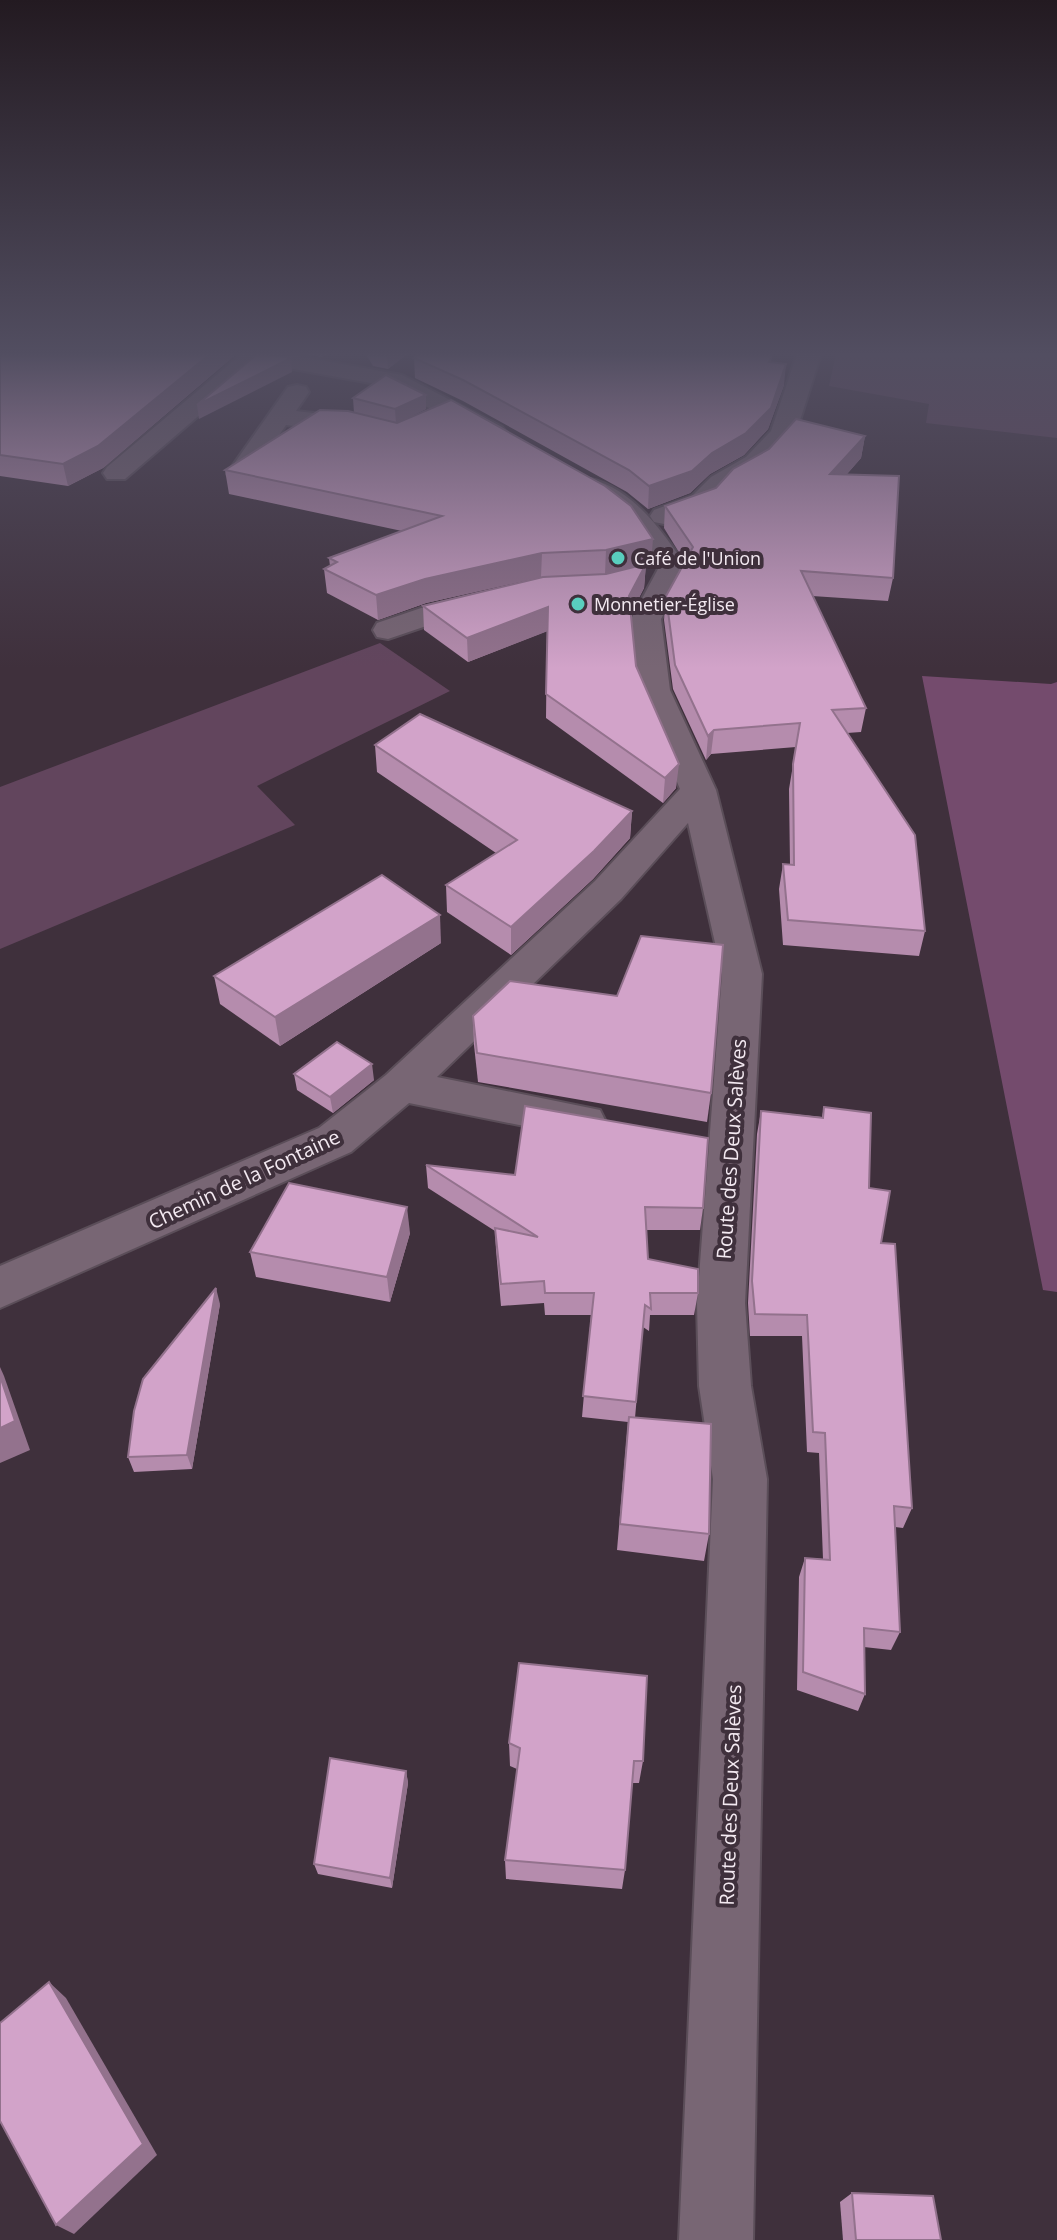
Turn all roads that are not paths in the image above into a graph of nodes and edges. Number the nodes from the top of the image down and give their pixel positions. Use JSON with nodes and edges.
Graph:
{"nodes":[{"id":1,"x":134,"y":459,"type":"edge"},
{"id":2,"x":251,"y":459,"type":"edge"},
{"id":3,"x":759,"y":459,"type":"edge"},
{"id":4,"x":116,"y":473,"type":"dead end"},
{"id":5,"x":240,"y":474,"type":"edge"},
{"id":6,"x":568,"y":474,"type":"edge"},
{"id":7,"x":643,"y":523,"type":"junction"},
{"id":8,"x":673,"y":569,"type":"junction"},
{"id":9,"x":632,"y":579,"type":"edge"},
{"id":10,"x":512,"y":596,"type":"edge"},
{"id":11,"x":388,"y":630,"type":"dead end"},
{"id":12,"x":698,"y":790,"type":"junction"},
{"id":13,"x":401,"y":1086,"type":"junction"},
{"id":14,"x":617,"y":1127,"type":"edge"},
{"id":15,"x":0,"y":1288,"type":"edge"},
{"id":16,"x":716,"y":2240,"type":"edge"}],
"edges":[{"from":1,"to":4,"type":"street"},
{"from":2,"to":5,"type":"street"},
{"from":3,"to":7,"type":"street"},
{"from":6,"to":7,"type":"street"},
{"from":7,"to":8,"type":"street"},
{"from":8,"to":9,"type":"street"},
{"from":8,"to":12,"type":"street","name":"Route des Deux Salèves"},
{"from":10,"to":11,"type":"street"},
{"from":12,"to":13,"type":"street","name":"Chemin de la Fontaine"},
{"from":12,"to":16,"type":"street","name":"Route des Deux Salèves"},
{"from":13,"to":14,"type":"street"},
{"from":13,"to":15,"type":"street","name":"Chemin de la Fontaine"}]}
